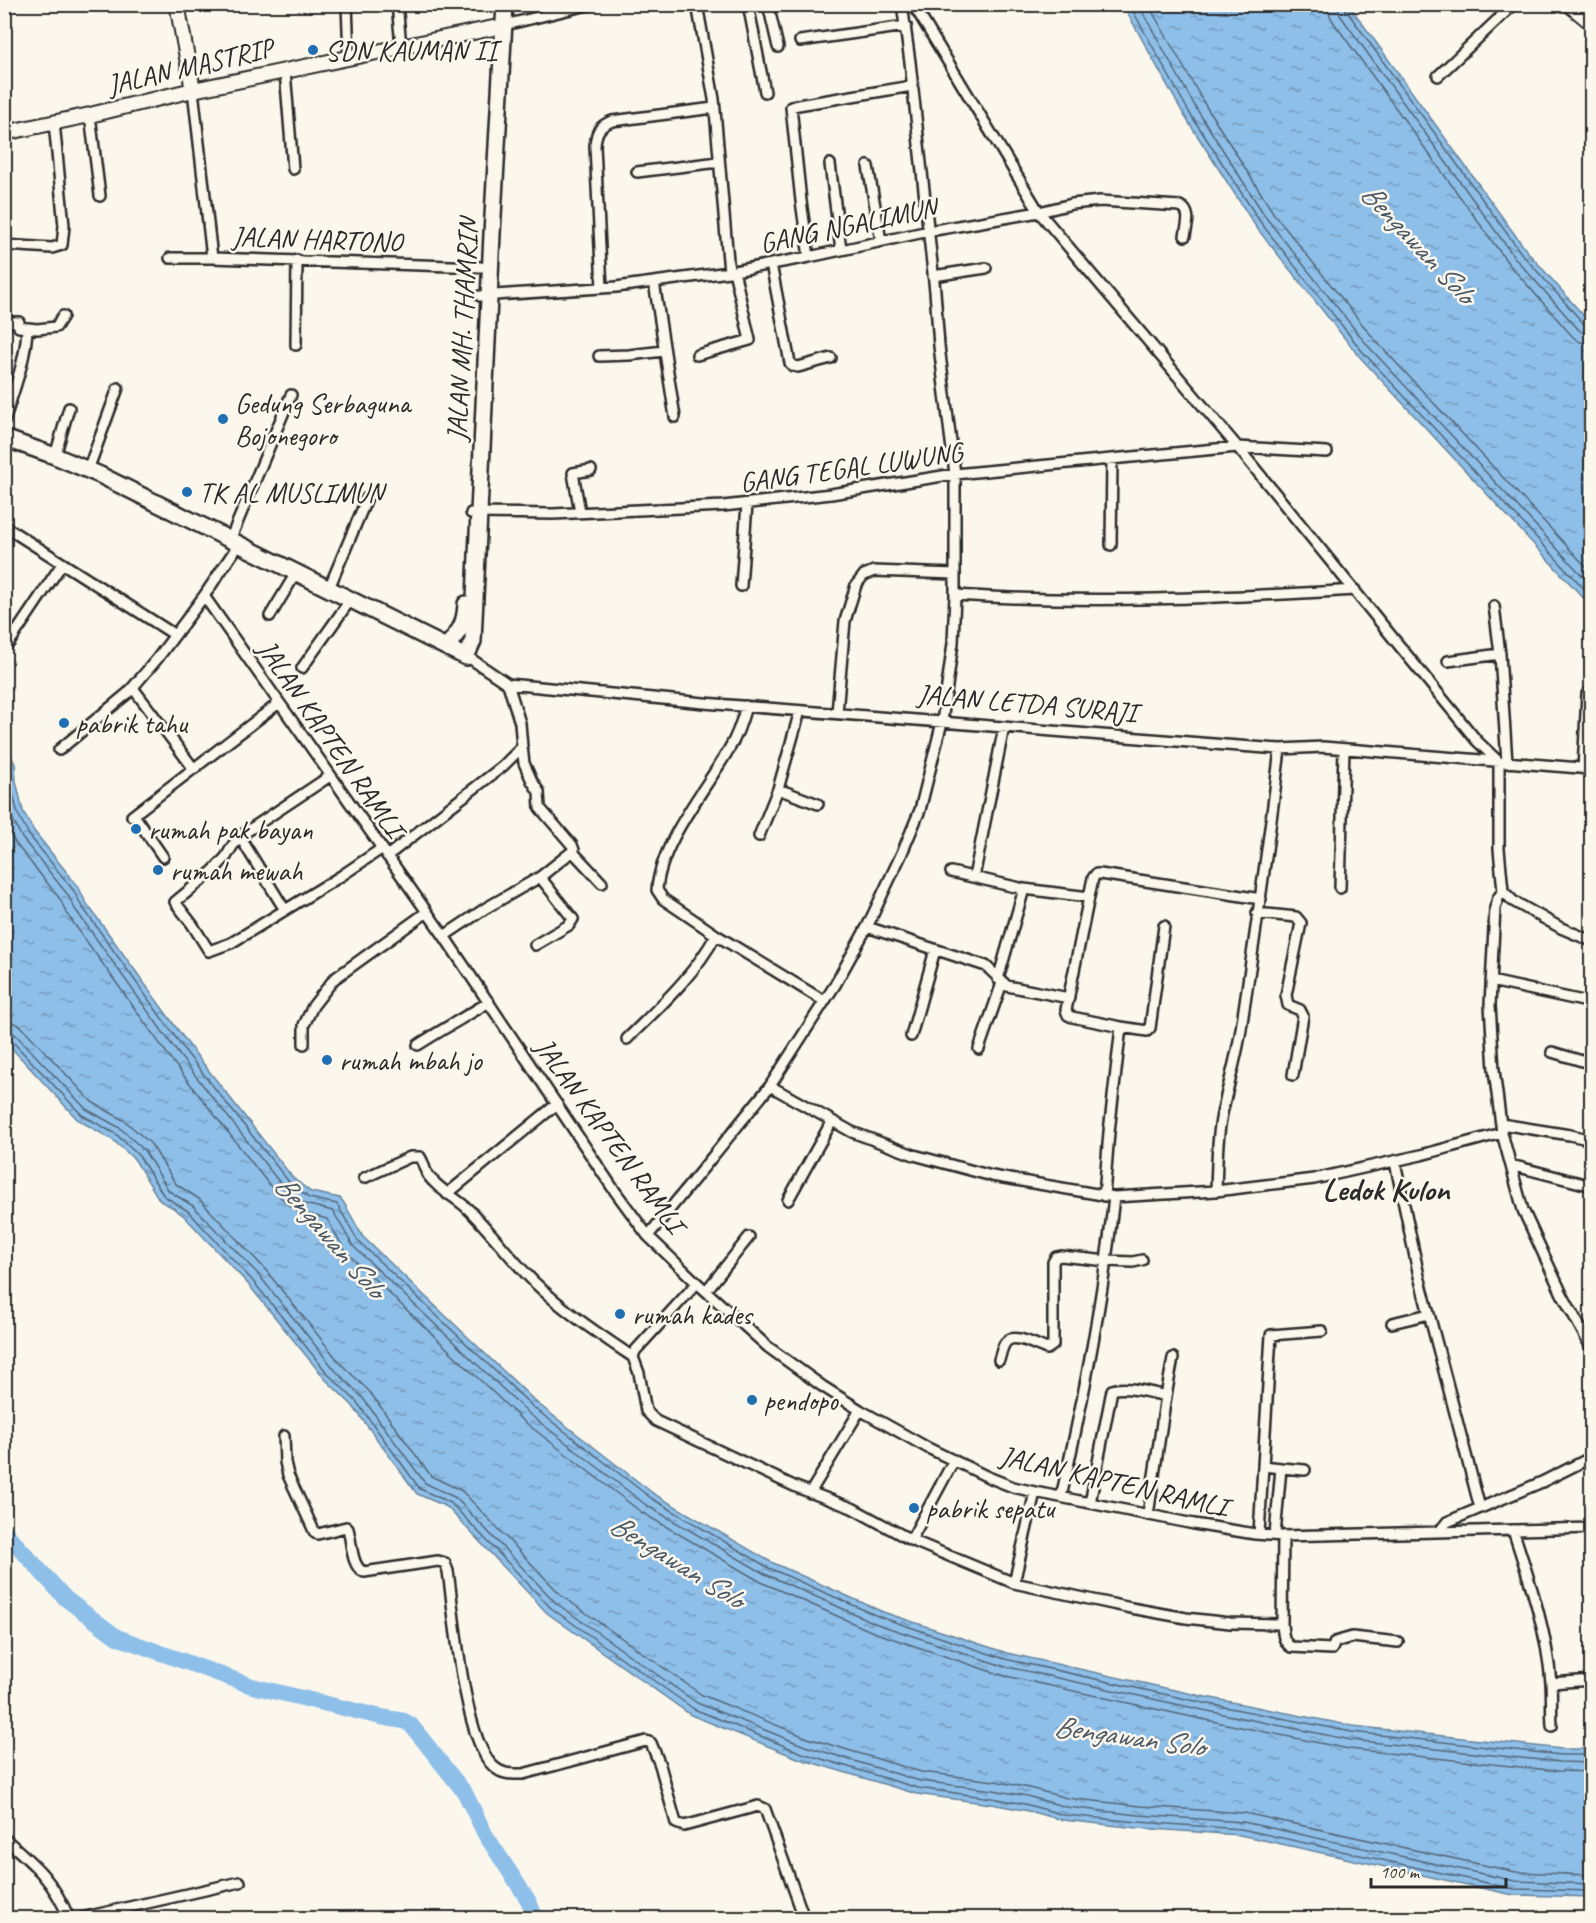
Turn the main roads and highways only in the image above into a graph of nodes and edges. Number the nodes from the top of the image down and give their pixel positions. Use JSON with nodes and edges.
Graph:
{"nodes":[{"id":1,"x":177,"y":4,"type":"edge"},
{"id":2,"x":495,"y":4,"type":"edge"},
{"id":3,"x":505,"y":4,"type":"edge"},
{"id":4,"x":1569,"y":4,"type":"edge"},
{"id":5,"x":1592,"y":23,"type":"edge"},
{"id":6,"x":498,"y":27,"type":"junction"},
{"id":7,"x":193,"y":90,"type":"junction"},
{"id":8,"x":5,"y":133,"type":"edge"},
{"id":9,"x":485,"y":296,"type":"junction"},
{"id":10,"x":4,"y":438,"type":"edge"},
{"id":11,"x":466,"y":632,"type":"junction"},
{"id":12,"x":447,"y":646,"type":"junction"}],
"edges":[{"from":1,"to":7,"type":"main road"},
{"from":2,"to":6,"type":"main road","name":"JALAN MH. THAMRIN"},
{"from":3,"to":6,"type":"main road","name":"JALAN MH. THAMRIN"},
{"from":4,"to":5,"type":"main road"},
{"from":6,"to":7,"type":"main road","name":"JALAN MASTRIP"},
{"from":6,"to":9,"type":"main road","name":"JALAN MH. THAMRIN"},
{"from":6,"to":9,"type":"main road","name":"JALAN MH. THAMRIN"},
{"from":7,"to":8,"type":"main road","name":"JALAN MASTRIP"},
{"from":9,"to":11,"type":"main road","name":"JALAN MH. THAMRIN"},
{"from":10,"to":12,"type":"main road"},
{"from":11,"to":12,"type":"main road","name":"JALAN MH. THAMRIN"},
{"from":11,"to":12,"type":"main road","name":"JALAN MH. THAMRIN"}]}
